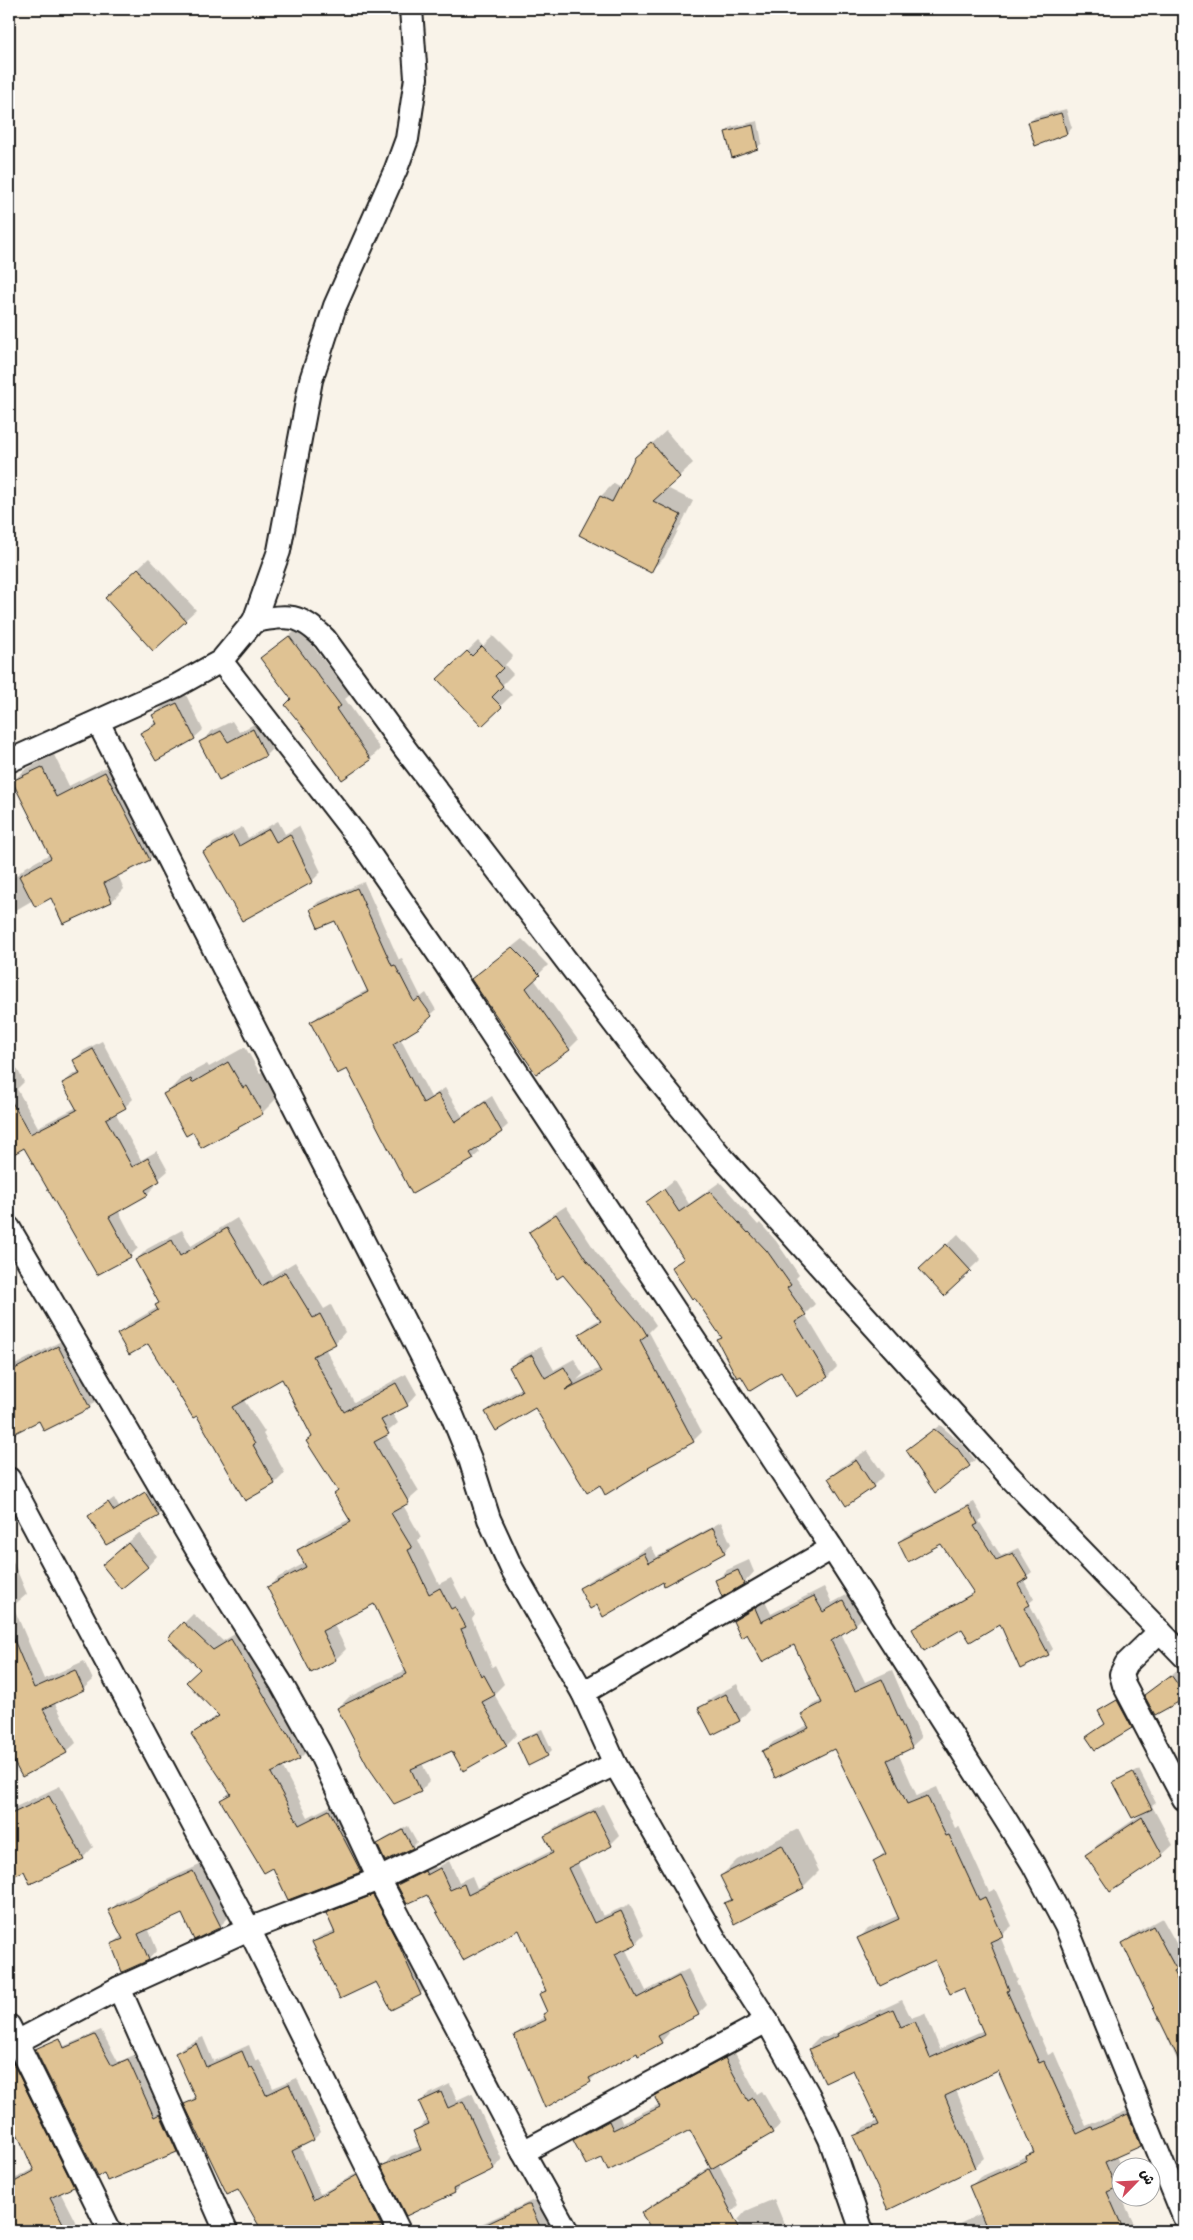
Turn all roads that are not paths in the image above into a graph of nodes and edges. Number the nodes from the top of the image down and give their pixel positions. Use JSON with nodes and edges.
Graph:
{"nodes":[{"id":1,"x":411,"y":9,"type":"edge"},
{"id":2,"x":254,"y":621,"type":"junction"},
{"id":3,"x":221,"y":661,"type":"junction"},
{"id":4,"x":98,"y":722,"type":"junction"},
{"id":5,"x":9,"y":761,"type":"edge"},
{"id":6,"x":9,"y":1228,"type":"edge"},
{"id":7,"x":9,"y":1478,"type":"edge"},
{"id":8,"x":832,"y":1548,"type":"junction"},
{"id":9,"x":1160,"y":1631,"type":"junction"},
{"id":10,"x":1184,"y":1656,"type":"edge"},
{"id":11,"x":583,"y":1693,"type":"junction"},
{"id":12,"x":615,"y":1764,"type":"junction"},
{"id":13,"x":1184,"y":1799,"type":"edge"},
{"id":14,"x":379,"y":1879,"type":"junction"},
{"id":15,"x":249,"y":1929,"type":"junction"},
{"id":16,"x":119,"y":1988,"type":"junction"},
{"id":17,"x":767,"y":2021,"type":"junction"},
{"id":18,"x":11,"y":2038,"type":"edge"},
{"id":19,"x":523,"y":2152,"type":"junction"},
{"id":20,"x":1184,"y":2217,"type":"edge"},
{"id":21,"x":110,"y":2231,"type":"edge"},
{"id":22,"x":226,"y":2231,"type":"edge"},
{"id":23,"x":399,"y":2231,"type":"edge"},
{"id":24,"x":568,"y":2231,"type":"edge"},
{"id":25,"x":862,"y":2231,"type":"edge"}],
"edges":[{"from":1,"to":2,"type":"street"},
{"from":2,"to":3,"type":"street"},
{"from":2,"to":9,"type":"street"},
{"from":3,"to":4,"type":"street"},
{"from":3,"to":8,"type":"street"},
{"from":4,"to":5,"type":"street"},
{"from":4,"to":11,"type":"street"},
{"from":6,"to":14,"type":"street"},
{"from":7,"to":15,"type":"street"},
{"from":8,"to":11,"type":"street"},
{"from":8,"to":20,"type":"street"},
{"from":9,"to":10,"type":"street"},
{"from":9,"to":13,"type":"street"},
{"from":11,"to":12,"type":"street"},
{"from":12,"to":14,"type":"street"},
{"from":12,"to":17,"type":"street"},
{"from":14,"to":15,"type":"street"},
{"from":14,"to":19,"type":"street"},
{"from":15,"to":16,"type":"street"},
{"from":15,"to":23,"type":"street"},
{"from":16,"to":18,"type":"street"},
{"from":16,"to":22,"type":"street"},
{"from":17,"to":19,"type":"street"},
{"from":17,"to":25,"type":"street"},
{"from":18,"to":21,"type":"street"},
{"from":19,"to":24,"type":"street"}]}
